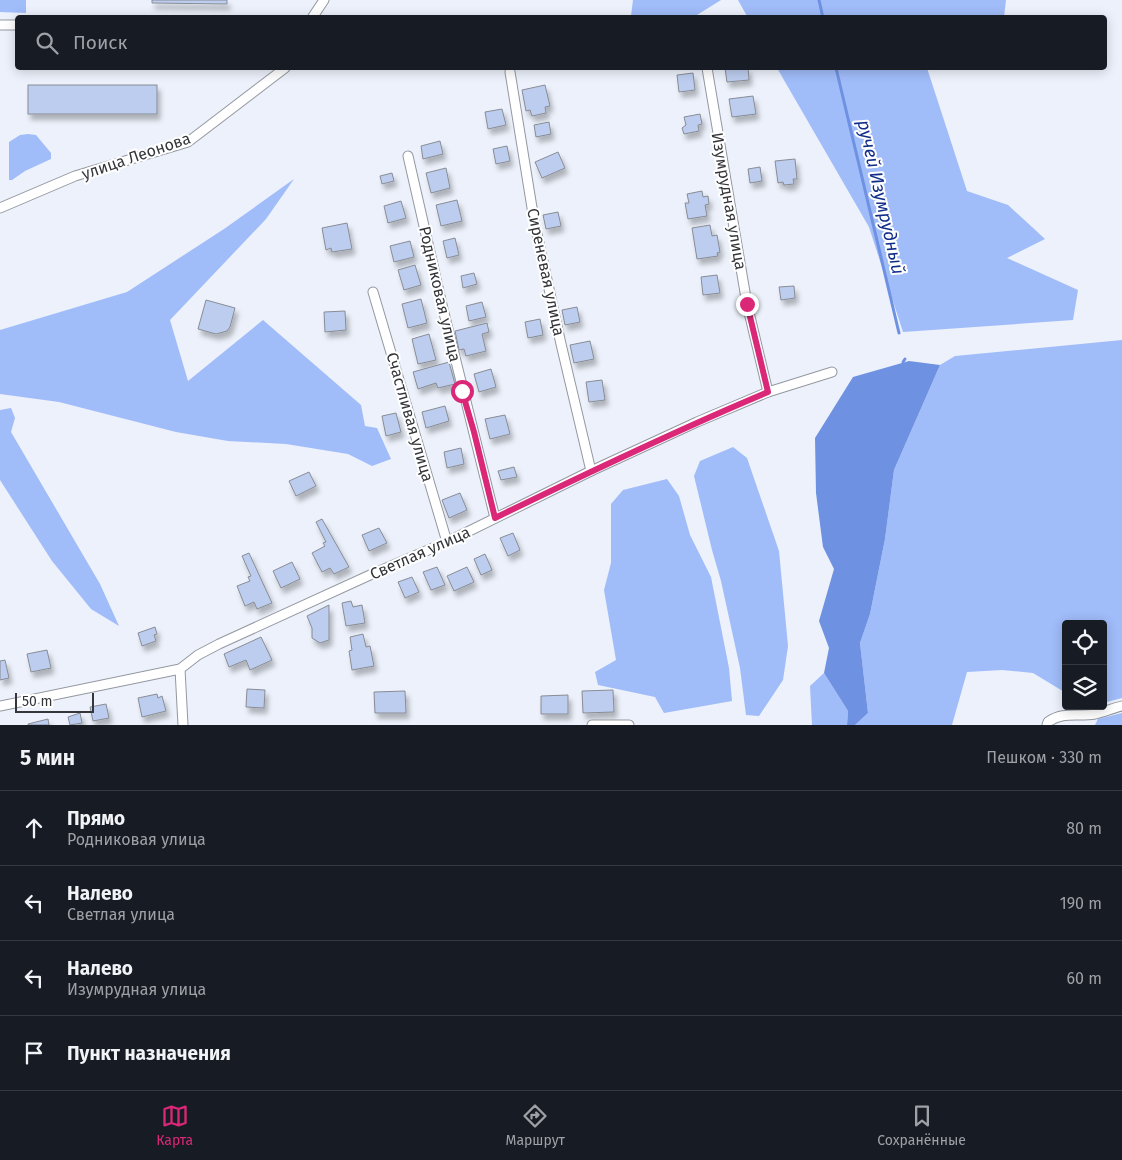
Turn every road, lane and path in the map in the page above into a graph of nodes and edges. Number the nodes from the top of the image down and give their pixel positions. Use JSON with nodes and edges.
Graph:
{"nodes":[{"id":1,"x":324,"y":0,"type":"edge"},
{"id":2,"x":314,"y":15,"type":"edge"},
{"id":3,"x":15,"y":25,"type":"edge"},
{"id":4,"x":0,"y":26,"type":"edge"},
{"id":5,"x":282,"y":70,"type":"edge"},
{"id":6,"x":707,"y":70,"type":"edge"},
{"id":7,"x":510,"y":72,"type":"dead end"},
{"id":8,"x":408,"y":156,"type":"dead end"},
{"id":9,"x":0,"y":208,"type":"edge"},
{"id":10,"x":373,"y":292,"type":"dead end"},
{"id":11,"x":832,"y":372,"type":"dead end"},
{"id":12,"x":768,"y":392,"type":"junction"},
{"id":13,"x":591,"y":471,"type":"junction"},
{"id":14,"x":495,"y":518,"type":"junction"},
{"id":15,"x":447,"y":542,"type":"junction"},
{"id":16,"x":180,"y":669,"type":"junction"},
{"id":17,"x":0,"y":706,"type":"edge"},
{"id":18,"x":1122,"y":706,"type":"edge"},
{"id":19,"x":183,"y":725,"type":"edge"},
{"id":20,"x":592,"y":725,"type":"edge"},
{"id":21,"x":629,"y":725,"type":"edge"},
{"id":22,"x":1047,"y":725,"type":"edge"}],
"edges":[{"from":1,"to":2,"type":"street"},
{"from":3,"to":4,"type":"street"},
{"from":5,"to":9,"type":"street","name":"улица Леонова"},
{"from":6,"to":12,"type":"street","name":"Изумрудная улица"},
{"from":7,"to":13,"type":"street","name":"Сиреневая улица"},
{"from":8,"to":14,"type":"street","name":"Родниковая улица"},
{"from":10,"to":15,"type":"street","name":"Счастливая улица"},
{"from":11,"to":12,"type":"street","name":"Светлая улица"},
{"from":12,"to":13,"type":"street","name":"Светлая улица"},
{"from":13,"to":14,"type":"street","name":"Светлая улица"},
{"from":14,"to":15,"type":"street","name":"Светлая улица"},
{"from":15,"to":16,"type":"street","name":"Светлая улица"},
{"from":16,"to":17,"type":"street","name":"Светлая улица"},
{"from":16,"to":19,"type":"street"},
{"from":18,"to":22,"type":"street"},
{"from":20,"to":21,"type":"street"}]}
